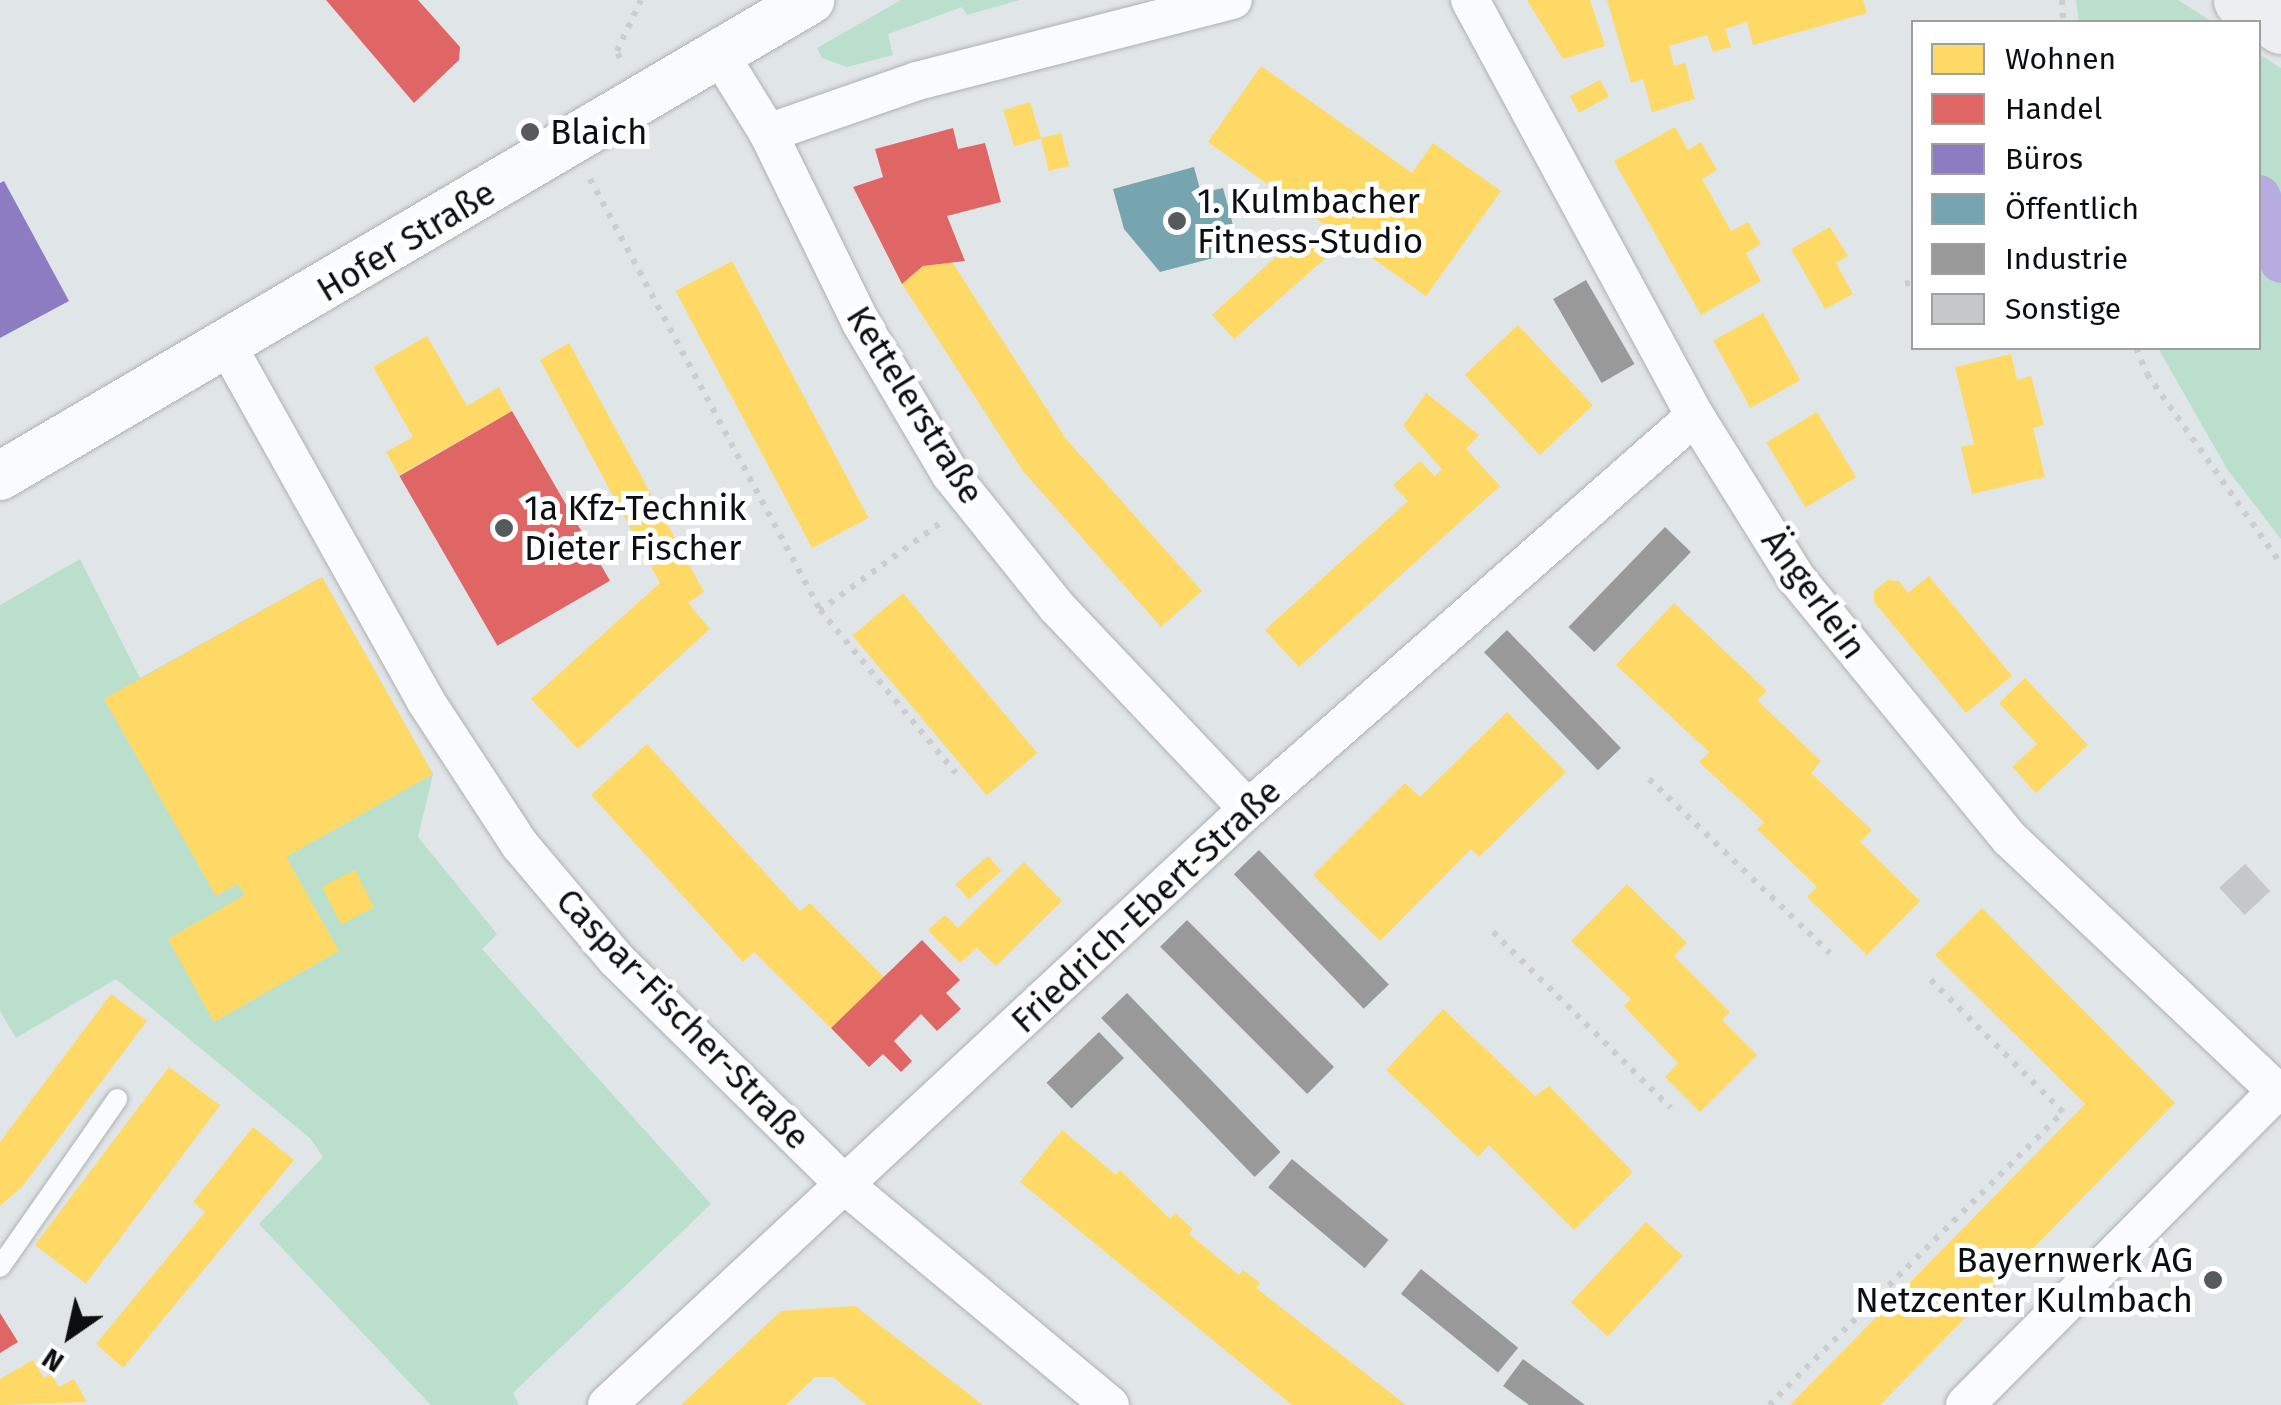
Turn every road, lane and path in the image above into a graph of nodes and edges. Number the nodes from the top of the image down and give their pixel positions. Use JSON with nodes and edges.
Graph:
{"nodes":[{"id":1,"x":810,"y":0,"type":"edge"},
{"id":2,"x":1233,"y":0,"type":"edge"},
{"id":3,"x":1470,"y":0,"type":"edge"},
{"id":4,"x":2241,"y":0,"type":"edge"},
{"id":5,"x":2281,"y":26,"type":"edge"},
{"id":6,"x":718,"y":52,"type":"junction"},
{"id":7,"x":768,"y":132,"type":"junction"},
{"id":8,"x":569,"y":142,"type":"junction"},
{"id":9,"x":228,"y":347,"type":"junction"},
{"id":10,"x":2137,"y":350,"type":"edge"},
{"id":11,"x":1695,"y":416,"type":"junction"},
{"id":12,"x":0,"y":476,"type":"edge"},
{"id":13,"x":972,"y":500,"type":"junction"},
{"id":14,"x":2281,"y":564,"type":"edge"},
{"id":15,"x":820,"y":610,"type":"junction"},
{"id":16,"x":956,"y":774,"type":"dead end"},
{"id":17,"x":1649,"y":779,"type":"dead end"},
{"id":18,"x":1248,"y":809,"type":"junction"},
{"id":19,"x":1493,"y":932,"type":"dead end"},
{"id":20,"x":1830,"y":954,"type":"dead end"},
{"id":21,"x":1932,"y":980,"type":"dead end"},
{"id":22,"x":2279,"y":1093,"type":"edge"},
{"id":23,"x":118,"y":1098,"type":"dead end"},
{"id":24,"x":1671,"y":1108,"type":"dead end"},
{"id":25,"x":846,"y":1186,"type":"junction"},
{"id":26,"x":0,"y":1267,"type":"edge"},
{"id":27,"x":608,"y":1405,"type":"edge"},
{"id":28,"x":1110,"y":1405,"type":"edge"},
{"id":29,"x":1769,"y":1405,"type":"edge"},
{"id":30,"x":1966,"y":1405,"type":"edge"}],
"edges":[{"from":1,"to":6,"type":"street","name":"Hofer Straße"},
{"from":2,"to":7,"type":"street"},
{"from":3,"to":11,"type":"street","name":"Ängerlein"},
{"from":4,"to":5,"type":"highway"},
{"from":6,"to":7,"type":"street","name":"Kettelerstraße"},
{"from":6,"to":8,"type":"street","name":"Hofer Straße"},
{"from":7,"to":13,"type":"street","name":"Kettelerstraße"},
{"from":8,"to":9,"type":"street","name":"Hofer Straße"},
{"from":8,"to":15,"type":"path"},
{"from":9,"to":12,"type":"street","name":"Hofer Straße"},
{"from":9,"to":25,"type":"street","name":"Caspar-Fischer-Straße"},
{"from":10,"to":14,"type":"path"},
{"from":11,"to":18,"type":"street","name":"Friedrich-Ebert-Straße"},
{"from":11,"to":22,"type":"street","name":"Ängerlein"},
{"from":13,"to":15,"type":"path"},
{"from":13,"to":18,"type":"street","name":"Kettelerstraße"},
{"from":15,"to":16,"type":"path"},
{"from":17,"to":20,"type":"path"},
{"from":18,"to":25,"type":"street","name":"Friedrich-Ebert-Straße"},
{"from":19,"to":24,"type":"path"},
{"from":21,"to":29,"type":"path"},
{"from":22,"to":30,"type":"street"},
{"from":23,"to":26,"type":"lane"},
{"from":25,"to":27,"type":"street","name":"Friedrich-Ebert-Straße"},
{"from":25,"to":28,"type":"street","name":"Caspar-Fischer-Straße"}]}
